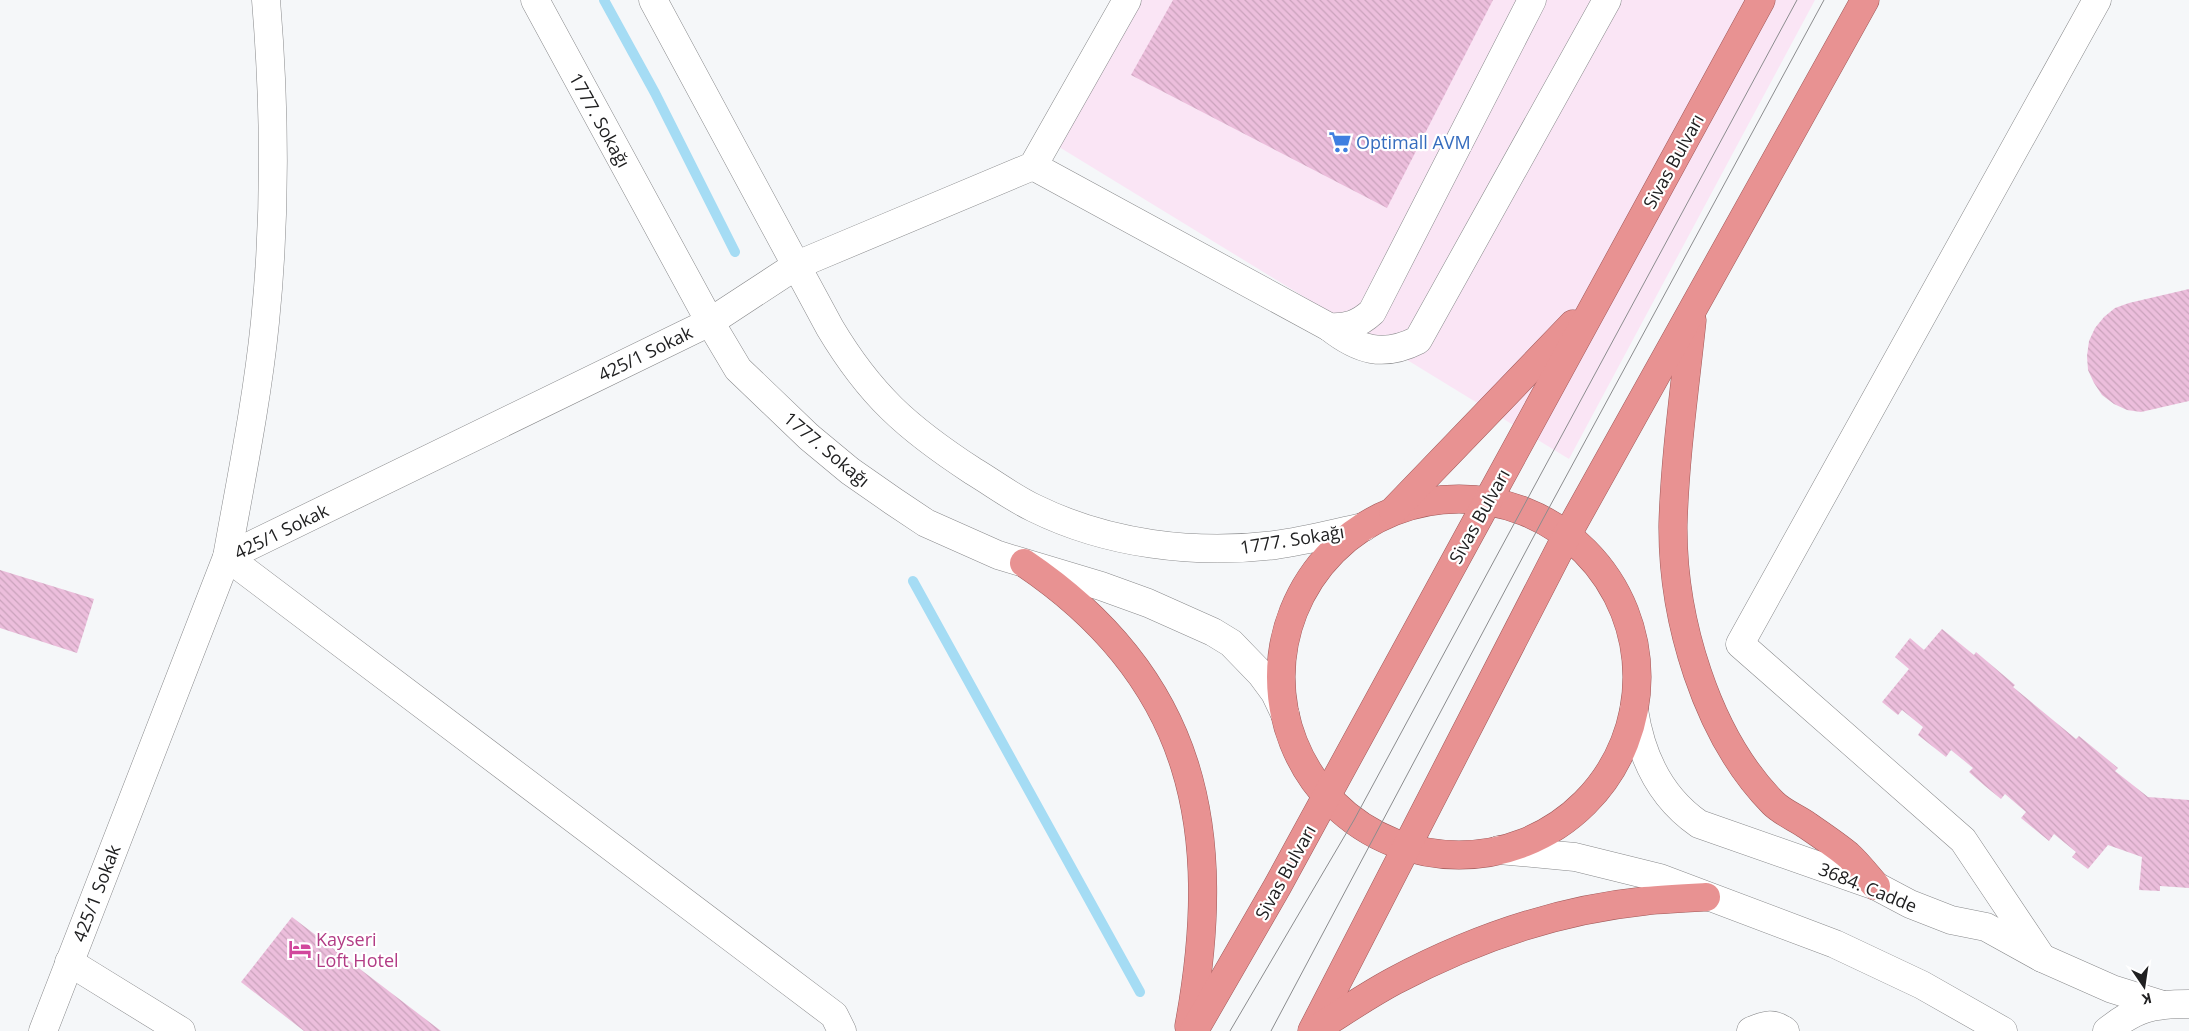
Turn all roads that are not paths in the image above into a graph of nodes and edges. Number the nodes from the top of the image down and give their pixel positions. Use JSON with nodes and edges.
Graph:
{"nodes":[{"id":1,"x":266,"y":0,"type":"edge"},
{"id":2,"x":535,"y":0,"type":"edge"},
{"id":3,"x":653,"y":0,"type":"edge"},
{"id":4,"x":1127,"y":0,"type":"edge"},
{"id":5,"x":1532,"y":0,"type":"edge"},
{"id":6,"x":1607,"y":0,"type":"edge"},
{"id":7,"x":1761,"y":0,"type":"edge"},
{"id":8,"x":1865,"y":0,"type":"edge"},
{"id":9,"x":2097,"y":0,"type":"edge"},
{"id":10,"x":1033,"y":166,"type":"junction"},
{"id":11,"x":797,"y":264,"type":"junction"},
{"id":12,"x":1598,"y":298,"type":"junction"},
{"id":13,"x":1693,"y":310,"type":"junction"},
{"id":14,"x":710,"y":322,"type":"junction"},
{"id":15,"x":1329,"y":327,"type":"junction"},
{"id":16,"x":1487,"y":501,"type":"junction"},
{"id":17,"x":1393,"y":512,"type":"junction"},
{"id":18,"x":1364,"y":527,"type":"junction"},
{"id":19,"x":1567,"y":535,"type":"junction"},
{"id":20,"x":227,"y":557,"type":"junction"},
{"id":21,"x":1024,"y":562,"type":"junction"},
{"id":22,"x":1634,"y":710,"type":"junction"},
{"id":23,"x":1285,"y":714,"type":"junction"},
{"id":24,"x":1326,"y":796,"type":"junction"},
{"id":25,"x":1407,"y":847,"type":"junction"},
{"id":26,"x":1499,"y":850,"type":"junction"},
{"id":27,"x":1876,"y":886,"type":"junction"},
{"id":28,"x":1706,"y":897,"type":"junction"},
{"id":29,"x":2042,"y":958,"type":"junction"},
{"id":30,"x":69,"y":962,"type":"junction"},
{"id":31,"x":2160,"y":1004,"type":"junction"},
{"id":32,"x":2189,"y":1004,"type":"edge"},
{"id":33,"x":43,"y":1031,"type":"edge"},
{"id":34,"x":181,"y":1031,"type":"edge"},
{"id":35,"x":842,"y":1031,"type":"edge"},
{"id":36,"x":1188,"y":1031,"type":"edge"},
{"id":37,"x":1194,"y":1031,"type":"edge"},
{"id":38,"x":1312,"y":1031,"type":"edge"},
{"id":39,"x":1751,"y":1031,"type":"edge"},
{"id":40,"x":1785,"y":1031,"type":"edge"},
{"id":41,"x":2003,"y":1031,"type":"edge"},
{"id":42,"x":2107,"y":1031,"type":"edge"}],
"edges":[{"from":1,"to":20,"type":"street"},
{"from":2,"to":14,"type":"street","name":"1777. Sokağı"},
{"from":3,"to":11,"type":"street","name":"1777. Sokağı"},
{"from":4,"to":10,"type":"street"},
{"from":5,"to":15,"type":"street"},
{"from":6,"to":15,"type":"street"},
{"from":7,"to":12,"type":"highway","name":"Sivas Bulvarı"},
{"from":8,"to":13,"type":"highway"},
{"from":9,"to":29,"type":"street"},
{"from":10,"to":11,"type":"street","name":"425/1 Sokak"},
{"from":10,"to":15,"type":"street"},
{"from":11,"to":14,"type":"street","name":"425/1 Sokak"},
{"from":11,"to":18,"type":"street","name":"1777. Sokağı"},
{"from":12,"to":16,"type":"highway","name":"Sivas Bulvarı"},
{"from":12,"to":17,"type":"highway"},
{"from":13,"to":19,"type":"highway"},
{"from":13,"to":27,"type":"highway"},
{"from":14,"to":20,"type":"street","name":"425/1 Sokak"},
{"from":14,"to":21,"type":"street","name":"1777. Sokağı"},
{"from":16,"to":17,"type":"highway"},
{"from":16,"to":19,"type":"highway"},
{"from":16,"to":24,"type":"highway","name":"Sivas Bulvarı"},
{"from":17,"to":18,"type":"highway"},
{"from":18,"to":23,"type":"highway"},
{"from":19,"to":22,"type":"highway"},
{"from":19,"to":25,"type":"highway"},
{"from":20,"to":30,"type":"street","name":"425/1 Sokak"},
{"from":20,"to":35,"type":"street"},
{"from":21,"to":23,"type":"street","name":"1777. Sokağı"},
{"from":21,"to":36,"type":"highway"},
{"from":22,"to":26,"type":"highway"},
{"from":22,"to":27,"type":"street","name":"3684. Cadde"},
{"from":23,"to":24,"type":"highway"},
{"from":24,"to":25,"type":"highway"},
{"from":24,"to":37,"type":"highway","name":"Sivas Bulvarı"},
{"from":25,"to":26,"type":"highway"},
{"from":25,"to":38,"type":"highway"},
{"from":26,"to":28,"type":"street"},
{"from":27,"to":29,"type":"street","name":"3684. Cadde"},
{"from":28,"to":38,"type":"highway"},
{"from":28,"to":41,"type":"street"},
{"from":29,"to":31,"type":"street","name":"3684. Cadde"},
{"from":30,"to":33,"type":"street","name":"425/1 Sokak"},
{"from":30,"to":34,"type":"street"},
{"from":31,"to":32,"type":"street"},
{"from":31,"to":42,"type":"street"},
{"from":39,"to":40,"type":"street"}]}
